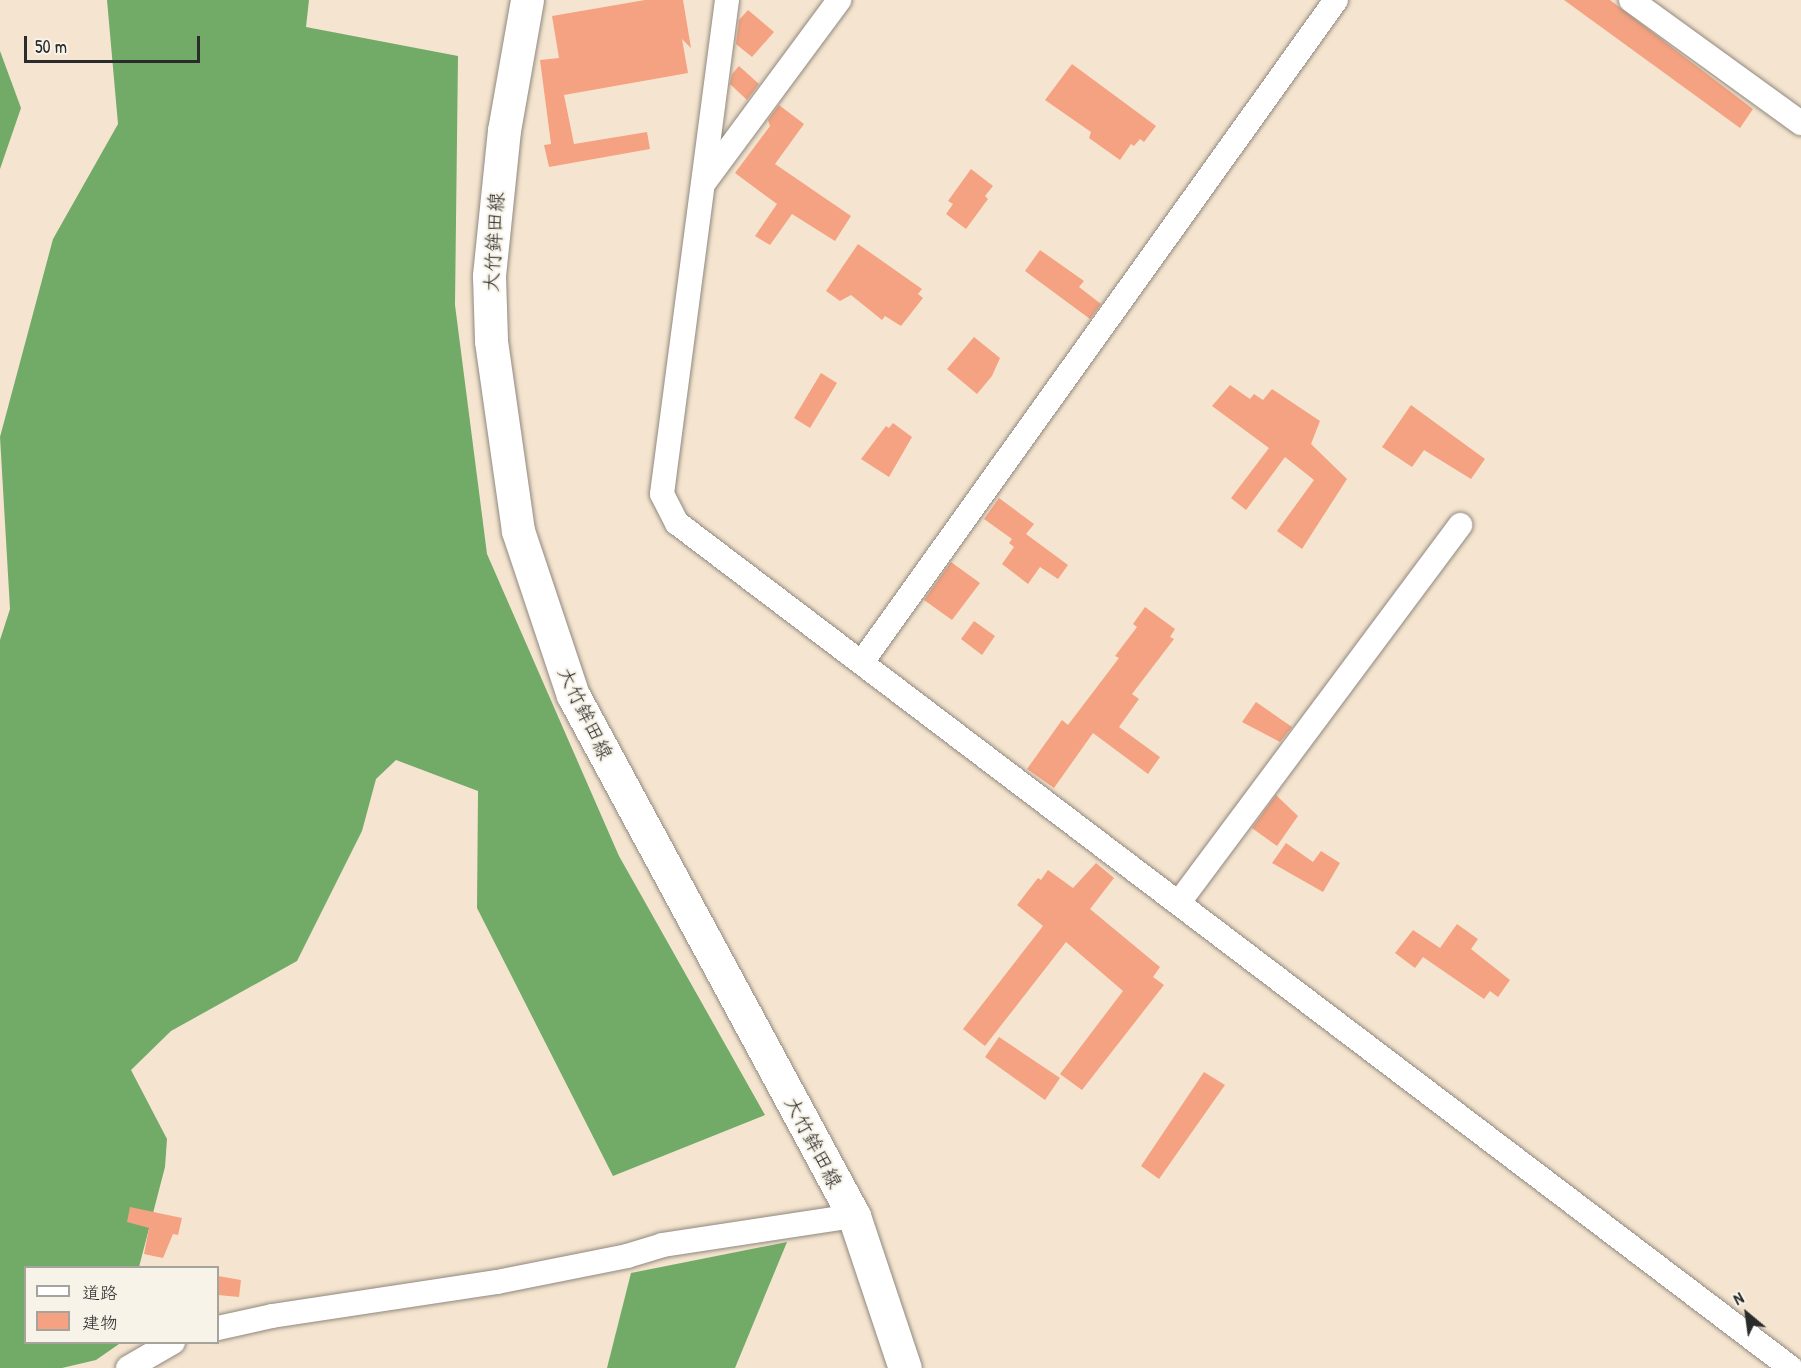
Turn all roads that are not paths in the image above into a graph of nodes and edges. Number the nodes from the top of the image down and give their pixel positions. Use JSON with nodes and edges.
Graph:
{"nodes":[{"id":1,"x":527,"y":0,"type":"edge"},
{"id":2,"x":727,"y":0,"type":"edge"},
{"id":3,"x":839,"y":0,"type":"edge"},
{"id":4,"x":1336,"y":0,"type":"edge"},
{"id":5,"x":1631,"y":0,"type":"edge"},
{"id":6,"x":1801,"y":123,"type":"edge"},
{"id":7,"x":705,"y":182,"type":"junction"},
{"id":8,"x":1460,"y":525,"type":"dead end"},
{"id":9,"x":862,"y":662,"type":"junction"},
{"id":10,"x":1180,"y":901,"type":"junction"},
{"id":11,"x":854,"y":1216,"type":"junction"},
{"id":12,"x":219,"y":1328,"type":"edge"},
{"id":13,"x":170,"y":1344,"type":"edge"},
{"id":14,"x":128,"y":1368,"type":"edge"},
{"id":15,"x":905,"y":1368,"type":"edge"},
{"id":16,"x":1791,"y":1368,"type":"edge"}],
"edges":[{"from":1,"to":11,"type":"main road","name":"大竹鉾田線"},
{"from":2,"to":7,"type":"street"},
{"from":3,"to":7,"type":"street"},
{"from":4,"to":9,"type":"street"},
{"from":5,"to":6,"type":"street"},
{"from":7,"to":9,"type":"street"},
{"from":8,"to":10,"type":"street"},
{"from":9,"to":10,"type":"street"},
{"from":10,"to":16,"type":"street"},
{"from":11,"to":12,"type":"street"},
{"from":11,"to":15,"type":"main road","name":"大竹鉾田線"},
{"from":13,"to":14,"type":"street"}]}
